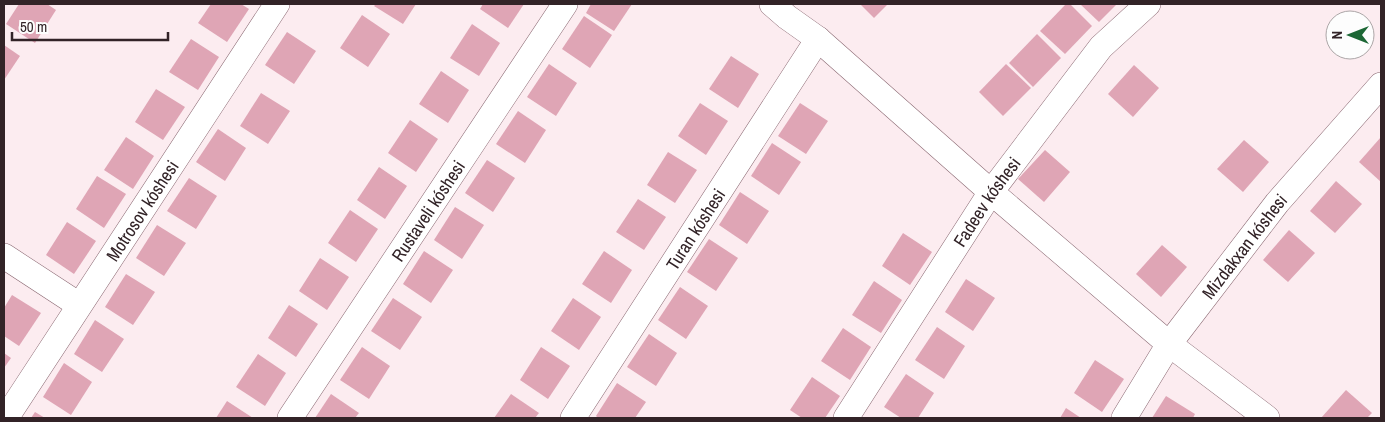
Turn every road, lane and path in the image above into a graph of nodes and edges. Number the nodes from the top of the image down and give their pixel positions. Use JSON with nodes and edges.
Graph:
{"nodes":[{"id":1,"x":277,"y":4,"type":"edge"},
{"id":2,"x":565,"y":4,"type":"edge"},
{"id":3,"x":1148,"y":4,"type":"edge"},
{"id":4,"x":786,"y":8,"type":"edge"},
{"id":5,"x":818,"y":39,"type":"junction"},
{"id":6,"x":1381,"y":85,"type":"edge"},
{"id":7,"x":990,"y":192,"type":"junction"},
{"id":8,"x":4,"y":256,"type":"edge"},
{"id":9,"x":79,"y":304,"type":"junction"},
{"id":10,"x":1170,"y":344,"type":"junction"},
{"id":11,"x":6,"y":418,"type":"edge"},
{"id":12,"x":290,"y":418,"type":"edge"},
{"id":13,"x":573,"y":418,"type":"edge"},
{"id":14,"x":846,"y":418,"type":"edge"},
{"id":15,"x":1124,"y":418,"type":"edge"},
{"id":16,"x":1267,"y":418,"type":"edge"}],
"edges":[{"from":1,"to":9,"type":"street","name":"Motrosov kóshesi"},
{"from":2,"to":12,"type":"street","name":"Rustaveli kóshesi"},
{"from":3,"to":7,"type":"street","name":"Fadeev kóshesi"},
{"from":4,"to":5,"type":"street"},
{"from":5,"to":7,"type":"street"},
{"from":5,"to":13,"type":"street","name":"Turan kóshesi"},
{"from":6,"to":10,"type":"street","name":"Mizdakxan kóshesi"},
{"from":7,"to":10,"type":"street"},
{"from":7,"to":14,"type":"street","name":"Fadeev kóshesi"},
{"from":8,"to":9,"type":"street"},
{"from":9,"to":11,"type":"street","name":"Motrosov kóshesi"},
{"from":10,"to":15,"type":"street","name":"Mizdakxan kóshesi"},
{"from":10,"to":16,"type":"street"}]}
